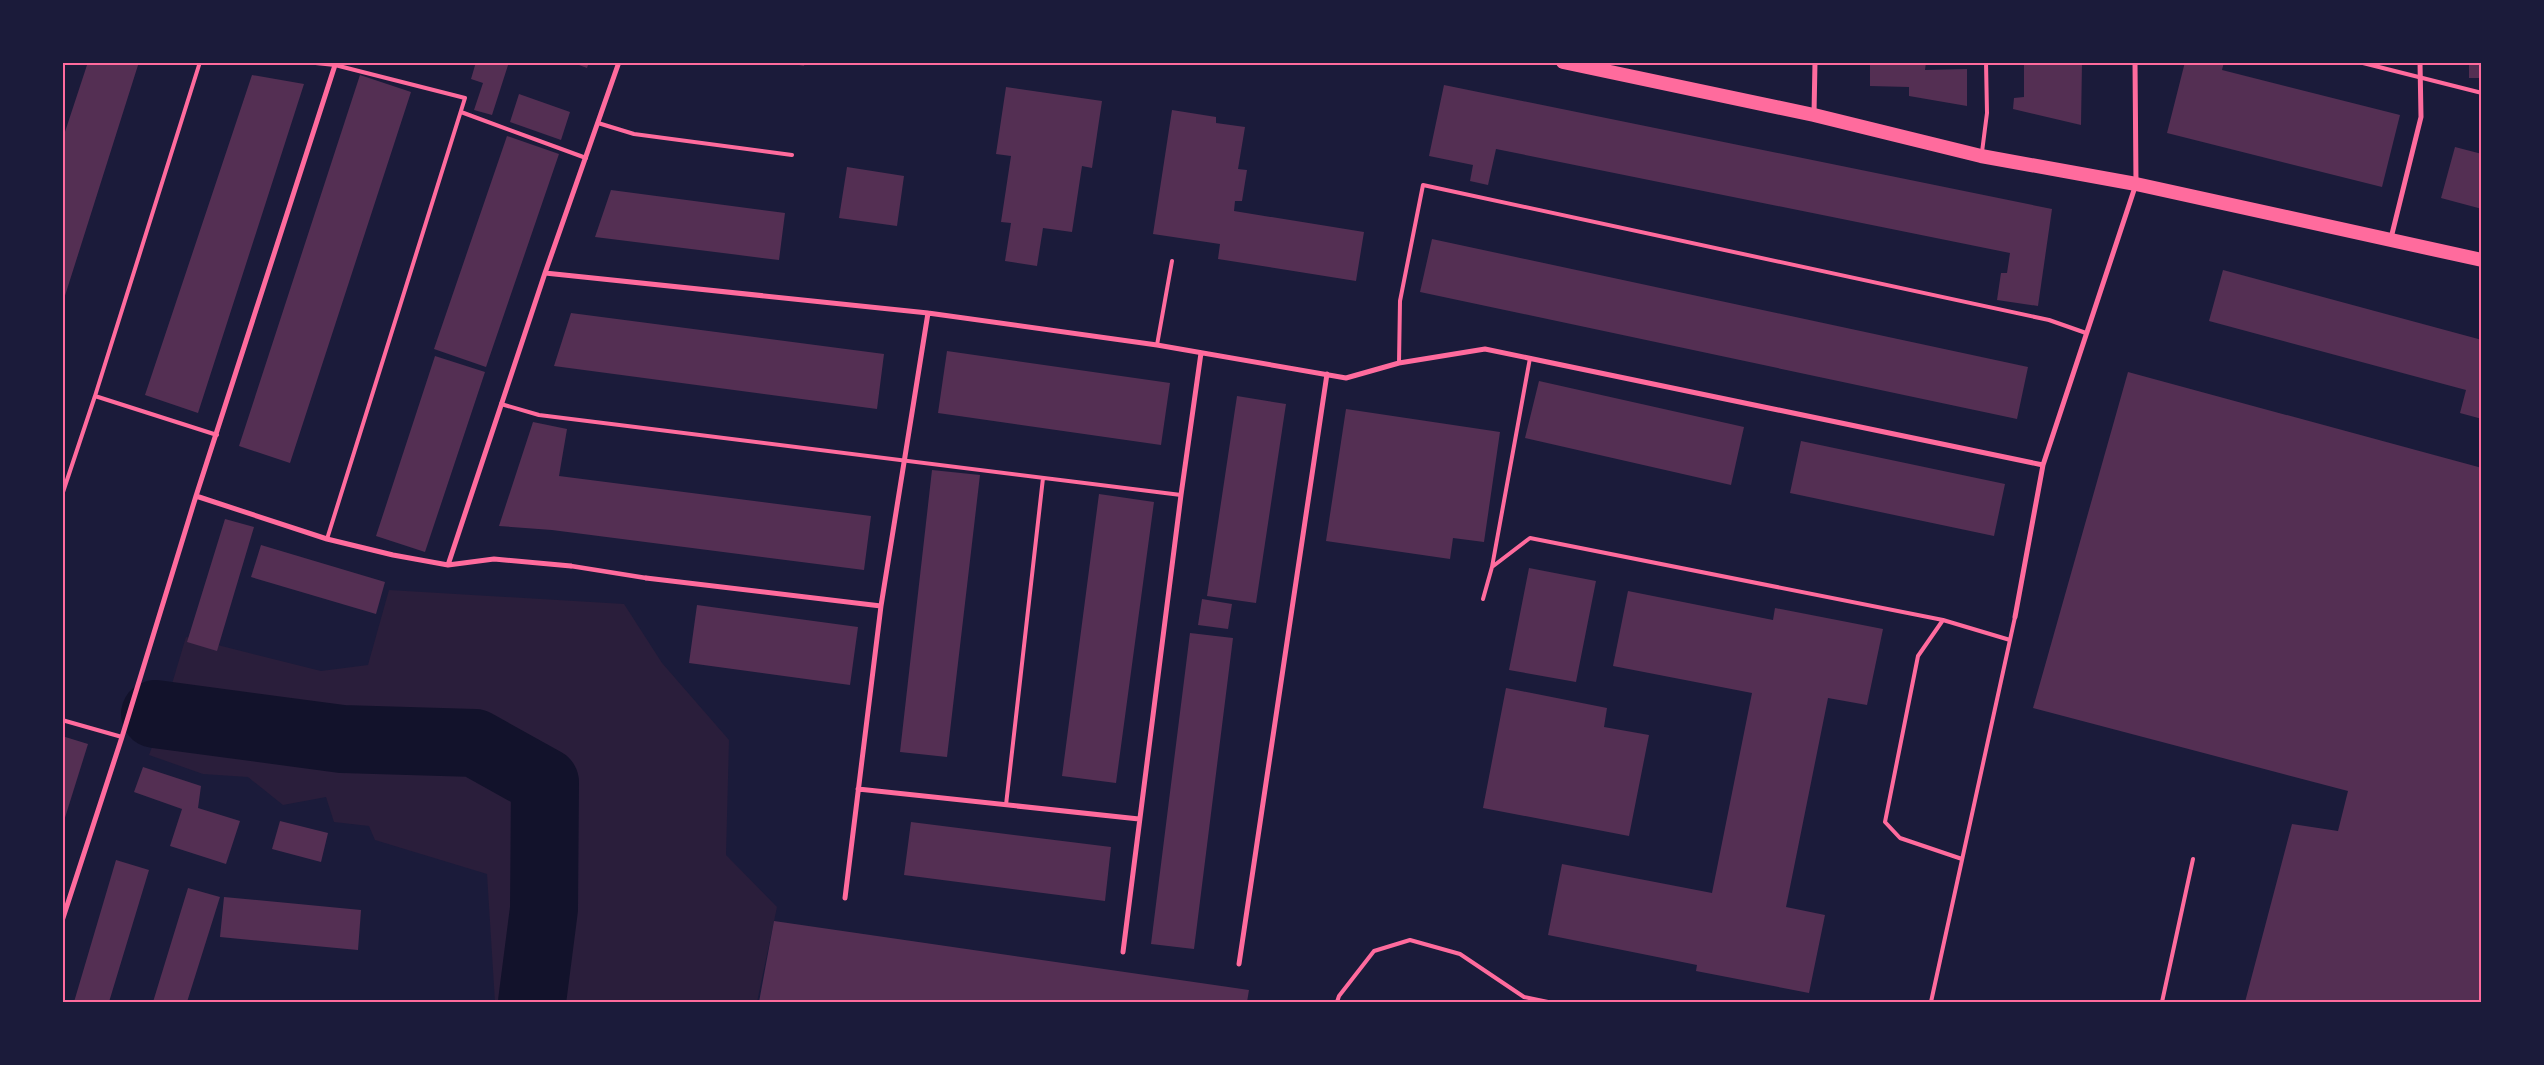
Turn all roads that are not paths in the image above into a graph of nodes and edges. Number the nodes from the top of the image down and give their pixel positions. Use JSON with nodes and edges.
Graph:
{"nodes":[{"id":1,"x":200,"y":62,"type":"edge"},
{"id":2,"x":306,"y":62,"type":"edge"},
{"id":3,"x":619,"y":62,"type":"edge"},
{"id":4,"x":1563,"y":62,"type":"edge"},
{"id":5,"x":1815,"y":62,"type":"edge"},
{"id":6,"x":1986,"y":62,"type":"edge"},
{"id":7,"x":2134,"y":62,"type":"edge"},
{"id":8,"x":2359,"y":62,"type":"edge"},
{"id":9,"x":2420,"y":62,"type":"edge"},
{"id":10,"x":336,"y":64,"type":"edge"},
{"id":11,"x":2420,"y":78,"type":"junction"},
{"id":12,"x":2482,"y":93,"type":"edge"},
{"id":13,"x":461,"y":112,"type":"junction"},
{"id":14,"x":1814,"y":115,"type":"junction"},
{"id":15,"x":598,"y":123,"type":"junction"},
{"id":16,"x":792,"y":155,"type":"dead end"},
{"id":17,"x":1981,"y":156,"type":"junction"},
{"id":18,"x":586,"y":158,"type":"junction"},
{"id":19,"x":2136,"y":184,"type":"junction"},
{"id":20,"x":2390,"y":240,"type":"junction"},
{"id":21,"x":2482,"y":260,"type":"edge"},
{"id":22,"x":1172,"y":261,"type":"dead end"},
{"id":23,"x":545,"y":273,"type":"junction"},
{"id":24,"x":928,"y":313,"type":"junction"},
{"id":25,"x":2086,"y":333,"type":"junction"},
{"id":26,"x":1157,"y":344,"type":"junction"},
{"id":27,"x":1201,"y":353,"type":"junction"},
{"id":28,"x":1530,"y":358,"type":"junction"},
{"id":29,"x":1399,"y":364,"type":"junction"},
{"id":30,"x":1327,"y":374,"type":"junction"},
{"id":31,"x":96,"y":396,"type":"junction"},
{"id":32,"x":501,"y":404,"type":"junction"},
{"id":33,"x":216,"y":435,"type":"junction"},
{"id":34,"x":903,"y":460,"type":"junction"},
{"id":35,"x":2043,"y":465,"type":"junction"},
{"id":36,"x":1043,"y":478,"type":"junction"},
{"id":37,"x":62,"y":495,"type":"edge"},
{"id":38,"x":1180,"y":495,"type":"junction"},
{"id":39,"x":196,"y":496,"type":"junction"},
{"id":40,"x":327,"y":539,"type":"junction"},
{"id":41,"x":448,"y":565,"type":"junction"},
{"id":42,"x":571,"y":566,"type":"joint"},
{"id":43,"x":1492,"y":567,"type":"junction"},
{"id":44,"x":646,"y":578,"type":"joint"},
{"id":45,"x":1483,"y":599,"type":"dead end"},
{"id":46,"x":881,"y":606,"type":"junction"},
{"id":47,"x":2015,"y":617,"type":"joint"},
{"id":48,"x":1942,"y":620,"type":"junction"},
{"id":49,"x":2010,"y":640,"type":"junction"},
{"id":50,"x":62,"y":720,"type":"edge"},
{"id":51,"x":122,"y":737,"type":"junction"},
{"id":52,"x":858,"y":789,"type":"junction"},
{"id":53,"x":1006,"y":805,"type":"junction"},
{"id":54,"x":1139,"y":819,"type":"junction"},
{"id":55,"x":1962,"y":859,"type":"junction"},
{"id":56,"x":2193,"y":859,"type":"dead end"},
{"id":57,"x":845,"y":898,"type":"dead end"},
{"id":58,"x":62,"y":921,"type":"edge"},
{"id":59,"x":1123,"y":952,"type":"dead end"},
{"id":60,"x":1239,"y":964,"type":"dead end"},
{"id":61,"x":1337,"y":1002,"type":"edge"},
{"id":62,"x":1548,"y":1002,"type":"edge"},
{"id":63,"x":1930,"y":1002,"type":"edge"},
{"id":64,"x":2162,"y":1002,"type":"edge"}],
"edges":[{"from":1,"to":31,"type":"lane"},
{"from":2,"to":10,"type":"lane"},
{"from":3,"to":15,"type":"street"},
{"from":4,"to":14,"type":"highway"},
{"from":5,"to":14,"type":"street"},
{"from":6,"to":17,"type":"lane"},
{"from":7,"to":19,"type":"street"},
{"from":8,"to":11,"type":"lane"},
{"from":9,"to":11,"type":"street"},
{"from":10,"to":13,"type":"lane"},
{"from":10,"to":33,"type":"street"},
{"from":11,"to":12,"type":"lane"},
{"from":11,"to":20,"type":"street"},
{"from":13,"to":18,"type":"lane"},
{"from":13,"to":40,"type":"lane"},
{"from":14,"to":17,"type":"highway"},
{"from":15,"to":16,"type":"lane"},
{"from":15,"to":18,"type":"street"},
{"from":17,"to":19,"type":"highway"},
{"from":18,"to":23,"type":"street"},
{"from":19,"to":20,"type":"highway"},
{"from":19,"to":25,"type":"street"},
{"from":20,"to":21,"type":"highway"},
{"from":22,"to":26,"type":"lane"},
{"from":23,"to":24,"type":"street"},
{"from":23,"to":32,"type":"street"},
{"from":24,"to":26,"type":"street"},
{"from":24,"to":34,"type":"street"},
{"from":25,"to":29,"type":"lane"},
{"from":25,"to":35,"type":"street"},
{"from":26,"to":27,"type":"street"},
{"from":27,"to":30,"type":"street"},
{"from":27,"to":38,"type":"street"},
{"from":28,"to":29,"type":"street"},
{"from":28,"to":35,"type":"street"},
{"from":28,"to":43,"type":"lane"},
{"from":29,"to":30,"type":"street"},
{"from":30,"to":60,"type":"street"},
{"from":31,"to":33,"type":"lane"},
{"from":31,"to":37,"type":"lane"},
{"from":32,"to":34,"type":"lane"},
{"from":32,"to":41,"type":"street"},
{"from":33,"to":39,"type":"street"},
{"from":34,"to":36,"type":"lane"},
{"from":34,"to":46,"type":"street"},
{"from":35,"to":47,"type":"street"},
{"from":36,"to":38,"type":"lane"},
{"from":36,"to":53,"type":"lane"},
{"from":38,"to":54,"type":"street"},
{"from":39,"to":40,"type":"street"},
{"from":39,"to":51,"type":"street"},
{"from":40,"to":41,"type":"street"},
{"from":41,"to":42,"type":"street"},
{"from":42,"to":44,"type":"street"},
{"from":43,"to":45,"type":"lane"},
{"from":43,"to":48,"type":"lane"},
{"from":44,"to":46,"type":"street"},
{"from":46,"to":52,"type":"street"},
{"from":47,"to":49,"type":"lane"},
{"from":48,"to":49,"type":"lane"},
{"from":48,"to":55,"type":"lane"},
{"from":49,"to":55,"type":"lane"},
{"from":50,"to":51,"type":"lane"},
{"from":51,"to":58,"type":"street"},
{"from":52,"to":53,"type":"street"},
{"from":52,"to":57,"type":"street"},
{"from":53,"to":54,"type":"street"},
{"from":54,"to":59,"type":"street"},
{"from":55,"to":63,"type":"lane"},
{"from":56,"to":64,"type":"lane"},
{"from":61,"to":62,"type":"lane"}]}
